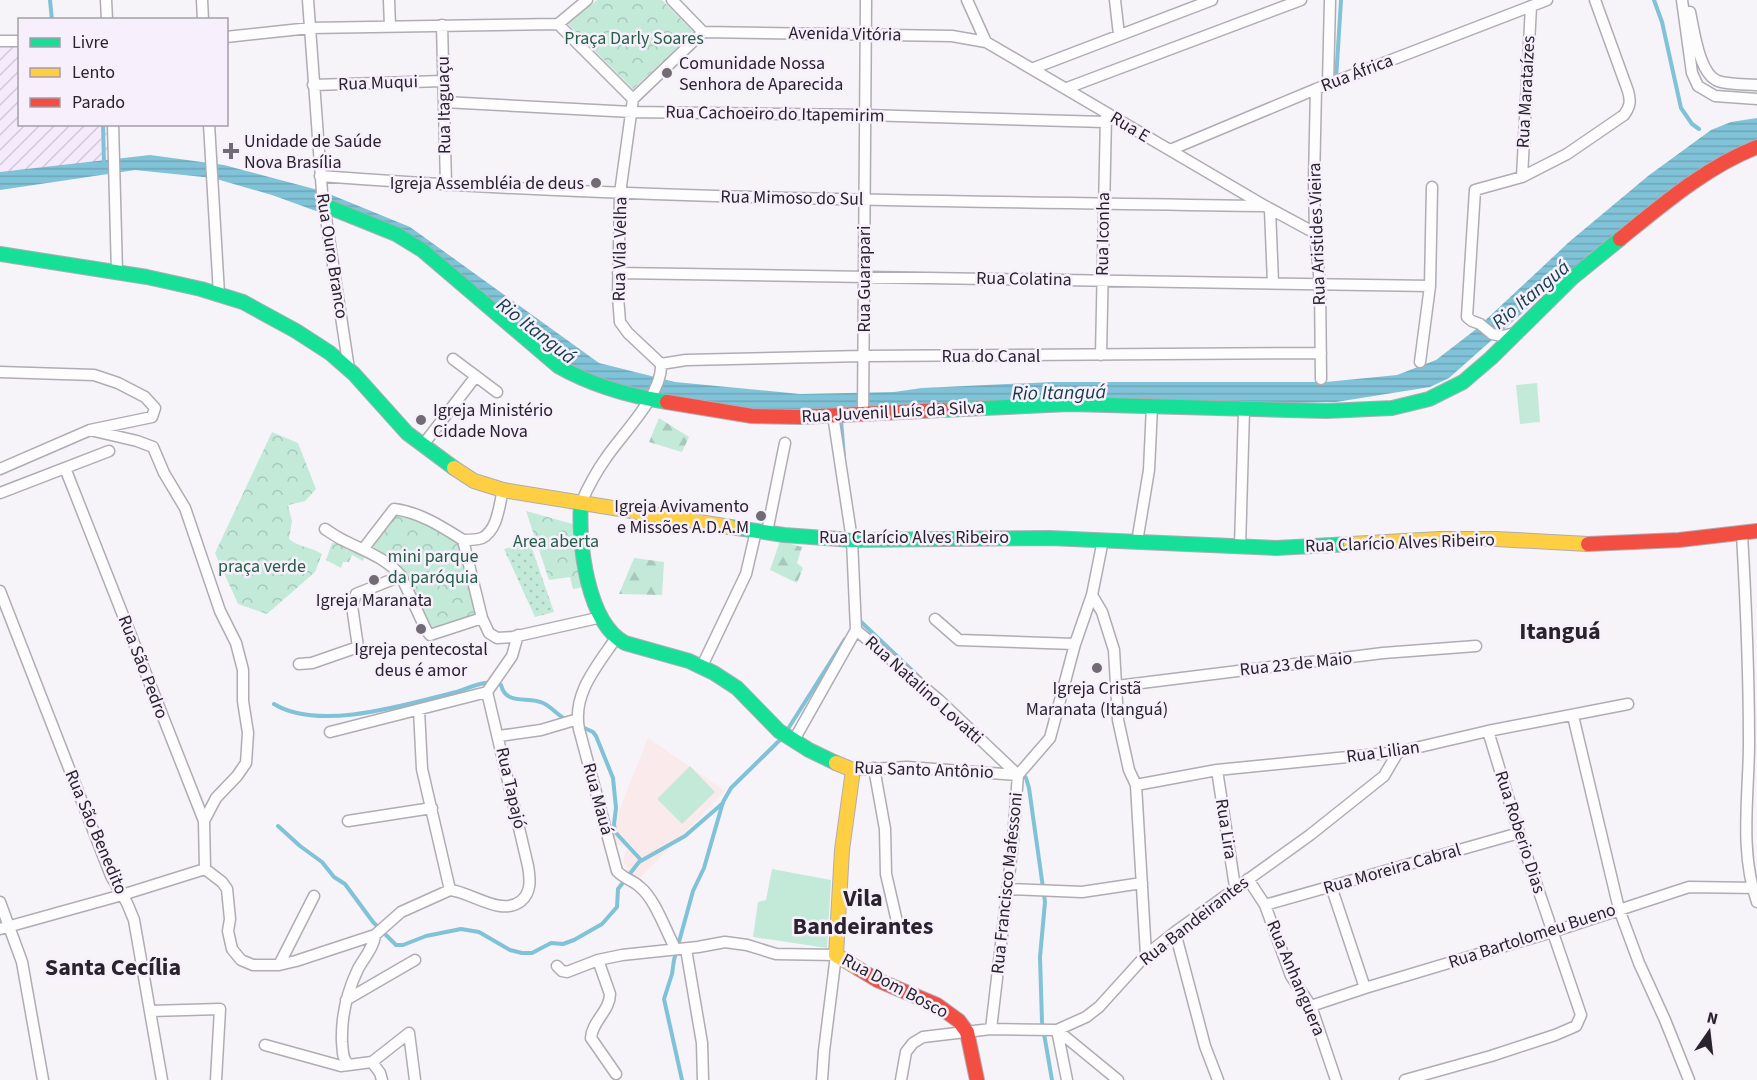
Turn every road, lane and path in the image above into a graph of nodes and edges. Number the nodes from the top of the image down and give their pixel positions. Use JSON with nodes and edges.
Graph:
{"nodes":[{"id":1,"x":106,"y":0,"type":"edge"},
{"id":2,"x":202,"y":0,"type":"edge"},
{"id":3,"x":308,"y":0,"type":"edge"},
{"id":4,"x":315,"y":0,"type":"edge"},
{"id":5,"x":389,"y":0,"type":"edge"},
{"id":6,"x":587,"y":0,"type":"edge"},
{"id":7,"x":672,"y":0,"type":"edge"},
{"id":8,"x":866,"y":0,"type":"edge"},
{"id":9,"x":967,"y":0,"type":"edge"},
{"id":10,"x":1115,"y":0,"type":"edge"},
{"id":11,"x":1212,"y":0,"type":"edge"},
{"id":12,"x":1301,"y":0,"type":"edge"},
{"id":13,"x":1330,"y":0,"type":"edge"},
{"id":14,"x":1547,"y":0,"type":"edge"},
{"id":15,"x":1594,"y":0,"type":"edge"},
{"id":16,"x":1684,"y":0,"type":"edge"},
{"id":17,"x":1531,"y":6,"type":"junction"},
{"id":18,"x":310,"y":15,"type":"junction"},
{"id":19,"x":107,"y":18,"type":"edge"},
{"id":20,"x":203,"y":18,"type":"edge"},
{"id":21,"x":558,"y":24,"type":"junction"},
{"id":22,"x":442,"y":25,"type":"junction"},
{"id":23,"x":390,"y":26,"type":"junction"},
{"id":24,"x":310,"y":28,"type":"junction"},
{"id":25,"x":703,"y":32,"type":"junction"},
{"id":26,"x":866,"y":34,"type":"junction"},
{"id":27,"x":1119,"y":35,"type":"junction"},
{"id":28,"x":228,"y":37,"type":"edge"},
{"id":29,"x":0,"y":41,"type":"edge"},
{"id":30,"x":18,"y":41,"type":"edge"},
{"id":31,"x":986,"y":42,"type":"junction"},
{"id":32,"x":1034,"y":68,"type":"junction"},
{"id":33,"x":443,"y":81,"type":"junction"},
{"id":34,"x":1328,"y":84,"type":"junction"},
{"id":35,"x":314,"y":85,"type":"junction"},
{"id":36,"x":1757,"y":85,"type":"edge"},
{"id":37,"x":1067,"y":88,"type":"junction"},
{"id":38,"x":1316,"y":88,"type":"junction"},
{"id":39,"x":633,"y":99,"type":"junction"},
{"id":40,"x":1757,"y":99,"type":"edge"},
{"id":41,"x":444,"y":102,"type":"junction"},
{"id":42,"x":632,"y":112,"type":"junction"},
{"id":43,"x":865,"y":115,"type":"junction"},
{"id":44,"x":1106,"y":117,"type":"junction"},
{"id":45,"x":113,"y":126,"type":"edge"},
{"id":46,"x":209,"y":126,"type":"edge"},
{"id":47,"x":1757,"y":147,"type":"edge"},
{"id":48,"x":1170,"y":150,"type":"junction"},
{"id":49,"x":320,"y":176,"type":"junction"},
{"id":50,"x":1522,"y":177,"type":"junction"},
{"id":51,"x":446,"y":186,"type":"junction"},
{"id":52,"x":1432,"y":187,"type":"dead end"},
{"id":53,"x":621,"y":193,"type":"junction"},
{"id":54,"x":864,"y":200,"type":"junction"},
{"id":55,"x":1104,"y":204,"type":"junction"},
{"id":56,"x":324,"y":205,"type":"junction"},
{"id":57,"x":1267,"y":208,"type":"junction"},
{"id":58,"x":1315,"y":233,"type":"junction"},
{"id":59,"x":0,"y":254,"type":"edge"},
{"id":60,"x":117,"y":273,"type":"junction"},
{"id":61,"x":618,"y":273,"type":"junction"},
{"id":62,"x":864,"y":277,"type":"junction"},
{"id":63,"x":1103,"y":281,"type":"junction"},
{"id":64,"x":1273,"y":283,"type":"junction"},
{"id":65,"x":1320,"y":284,"type":"junction"},
{"id":66,"x":1431,"y":286,"type":"junction"},
{"id":67,"x":219,"y":294,"type":"junction"},
{"id":68,"x":1516,"y":333,"type":"junction"},
{"id":69,"x":1321,"y":353,"type":"junction"},
{"id":70,"x":1101,"y":355,"type":"junction"},
{"id":71,"x":863,"y":356,"type":"junction"},
{"id":72,"x":453,"y":359,"type":"dead end"},
{"id":73,"x":1420,"y":362,"type":"dead end"},
{"id":74,"x":661,"y":364,"type":"junction"},
{"id":75,"x":349,"y":369,"type":"junction"},
{"id":76,"x":0,"y":372,"type":"edge"},
{"id":77,"x":476,"y":376,"type":"junction"},
{"id":78,"x":1321,"y":379,"type":"dead end"},
{"id":79,"x":497,"y":392,"type":"dead end"},
{"id":80,"x":650,"y":397,"type":"junction"},
{"id":81,"x":1152,"y":406,"type":"junction"},
{"id":82,"x":1245,"y":410,"type":"junction"},
{"id":83,"x":863,"y":411,"type":"junction"},
{"id":84,"x":833,"y":416,"type":"junction"},
{"id":85,"x":90,"y":430,"type":"junction"},
{"id":86,"x":785,"y":443,"type":"dead end"},
{"id":87,"x":423,"y":445,"type":"junction"},
{"id":88,"x":109,"y":451,"type":"dead end"},
{"id":89,"x":65,"y":468,"type":"junction"},
{"id":90,"x":0,"y":469,"type":"edge"},
{"id":91,"x":503,"y":490,"type":"junction"},
{"id":92,"x":0,"y":493,"type":"edge"},
{"id":93,"x":580,"y":502,"type":"junction"},
{"id":94,"x":325,"y":528,"type":"dead end"},
{"id":95,"x":761,"y":531,"type":"junction"},
{"id":96,"x":1757,"y":531,"type":"edge"},
{"id":97,"x":1742,"y":534,"type":"junction"},
{"id":98,"x":463,"y":540,"type":"junction"},
{"id":99,"x":852,"y":540,"type":"junction"},
{"id":100,"x":1103,"y":540,"type":"junction"},
{"id":101,"x":1137,"y":542,"type":"junction"},
{"id":102,"x":1240,"y":546,"type":"junction"},
{"id":103,"x":364,"y":548,"type":"junction"},
{"id":104,"x":401,"y":576,"type":"junction"},
{"id":105,"x":0,"y":591,"type":"edge"},
{"id":106,"x":1092,"y":595,"type":"junction"},
{"id":107,"x":602,"y":617,"type":"junction"},
{"id":108,"x":482,"y":618,"type":"junction"},
{"id":109,"x":935,"y":619,"type":"dead end"},
{"id":110,"x":856,"y":630,"type":"junction"},
{"id":111,"x":518,"y":635,"type":"junction"},
{"id":112,"x":616,"y":638,"type":"junction"},
{"id":113,"x":1075,"y":644,"type":"junction"},
{"id":114,"x":1476,"y":646,"type":"dead end"},
{"id":115,"x":299,"y":664,"type":"dead end"},
{"id":116,"x":702,"y":666,"type":"junction"},
{"id":117,"x":1117,"y":686,"type":"junction"},
{"id":118,"x":487,"y":692,"type":"junction"},
{"id":119,"x":1628,"y":704,"type":"dead end"},
{"id":120,"x":419,"y":710,"type":"junction"},
{"id":121,"x":1573,"y":716,"type":"junction"},
{"id":122,"x":578,"y":719,"type":"junction"},
{"id":123,"x":1488,"y":731,"type":"junction"},
{"id":124,"x":330,"y":732,"type":"dead end"},
{"id":125,"x":499,"y":736,"type":"junction"},
{"id":126,"x":794,"y":740,"type":"junction"},
{"id":127,"x":1398,"y":752,"type":"junction"},
{"id":128,"x":874,"y":768,"type":"junction"},
{"id":129,"x":852,"y":770,"type":"junction"},
{"id":130,"x":1217,"y":770,"type":"junction"},
{"id":131,"x":1018,"y":775,"type":"junction"},
{"id":132,"x":1136,"y":785,"type":"junction"},
{"id":133,"x":432,"y":808,"type":"junction"},
{"id":134,"x":204,"y":821,"type":"junction"},
{"id":135,"x":348,"y":821,"type":"dead end"},
{"id":136,"x":1519,"y":833,"type":"junction"},
{"id":137,"x":205,"y":869,"type":"junction"},
{"id":138,"x":1248,"y":879,"type":"junction"},
{"id":139,"x":1142,"y":883,"type":"junction"},
{"id":140,"x":1331,"y":886,"type":"junction"},
{"id":141,"x":1235,"y":887,"type":"junction"},
{"id":142,"x":1755,"y":888,"type":"edge"},
{"id":143,"x":1008,"y":889,"type":"junction"},
{"id":144,"x":450,"y":890,"type":"junction"},
{"id":145,"x":122,"y":895,"type":"junction"},
{"id":146,"x":314,"y":896,"type":"dead end"},
{"id":147,"x":0,"y":902,"type":"edge"},
{"id":148,"x":1757,"y":902,"type":"edge"},
{"id":149,"x":1265,"y":905,"type":"junction"},
{"id":150,"x":1619,"y":909,"type":"junction"},
{"id":151,"x":898,"y":926,"type":"dead end"},
{"id":152,"x":5,"y":928,"type":"edge"},
{"id":153,"x":1175,"y":932,"type":"junction"},
{"id":154,"x":1552,"y":932,"type":"junction"},
{"id":155,"x":375,"y":935,"type":"junction"},
{"id":156,"x":680,"y":948,"type":"junction"},
{"id":157,"x":836,"y":955,"type":"junction"},
{"id":158,"x":1146,"y":955,"type":"junction"},
{"id":159,"x":415,"y":960,"type":"dead end"},
{"id":160,"x":598,"y":960,"type":"junction"},
{"id":161,"x":279,"y":965,"type":"junction"},
{"id":162,"x":557,"y":966,"type":"dead end"},
{"id":163,"x":1365,"y":988,"type":"junction"},
{"id":164,"x":346,"y":1000,"type":"junction"},
{"id":165,"x":1311,"y":1006,"type":"junction"},
{"id":166,"x":150,"y":1011,"type":"junction"},
{"id":167,"x":991,"y":1029,"type":"junction"},
{"id":168,"x":1057,"y":1030,"type":"junction"},
{"id":169,"x":967,"y":1032,"type":"junction"},
{"id":170,"x":265,"y":1045,"type":"dead end"},
{"id":171,"x":372,"y":1062,"type":"junction"},
{"id":172,"x":348,"y":1064,"type":"junction"},
{"id":173,"x":616,"y":1074,"type":"dead end"},
{"id":174,"x":43,"y":1080,"type":"edge"},
{"id":175,"x":162,"y":1080,"type":"edge"},
{"id":176,"x":216,"y":1080,"type":"edge"},
{"id":177,"x":382,"y":1080,"type":"edge"},
{"id":178,"x":415,"y":1080,"type":"edge"},
{"id":179,"x":703,"y":1080,"type":"edge"},
{"id":180,"x":822,"y":1080,"type":"edge"},
{"id":181,"x":901,"y":1080,"type":"edge"},
{"id":182,"x":977,"y":1080,"type":"edge"},
{"id":183,"x":1067,"y":1080,"type":"edge"},
{"id":184,"x":1118,"y":1080,"type":"edge"},
{"id":185,"x":1218,"y":1080,"type":"edge"},
{"id":186,"x":1336,"y":1080,"type":"edge"},
{"id":187,"x":1405,"y":1080,"type":"edge"},
{"id":188,"x":1689,"y":1080,"type":"edge"}],
"edges":[{"from":1,"to":19,"type":"street"},
{"from":2,"to":20,"type":"street"},
{"from":3,"to":18,"type":"street","name":"Rua Ouro Branco"},
{"from":4,"to":18,"type":"street"},
{"from":5,"to":23,"type":"street"},
{"from":6,"to":21,"type":"street"},
{"from":7,"to":25,"type":"street"},
{"from":8,"to":26,"type":"street","name":"Rua Guarapari"},
{"from":9,"to":31,"type":"street"},
{"from":10,"to":27,"type":"street"},
{"from":11,"to":27,"type":"street"},
{"from":12,"to":37,"type":"street"},
{"from":13,"to":34,"type":"street"},
{"from":14,"to":17,"type":"street","name":"Rua África"},
{"from":15,"to":50,"type":"street"},
{"from":16,"to":36,"type":"street"},
{"from":16,"to":40,"type":"street"},
{"from":17,"to":34,"type":"street","name":"Rua África"},
{"from":17,"to":50,"type":"street","name":"Rua Marataízes"},
{"from":18,"to":24,"type":"street","name":"Rua Ouro Branco"},
{"from":21,"to":22,"type":"street"},
{"from":21,"to":39,"type":"street"},
{"from":22,"to":23,"type":"street"},
{"from":22,"to":33,"type":"street","name":"Rua Itaguaçu"},
{"from":23,"to":24,"type":"street"},
{"from":24,"to":28,"type":"street"},
{"from":24,"to":35,"type":"street","name":"Rua Ouro Branco"},
{"from":25,"to":26,"type":"street","name":"Avenida Vitória"},
{"from":25,"to":39,"type":"street"},
{"from":26,"to":31,"type":"street","name":"Avenida Vitória"},
{"from":26,"to":43,"type":"street","name":"Rua Guarapari"},
{"from":27,"to":32,"type":"street"},
{"from":29,"to":30,"type":"street"},
{"from":31,"to":32,"type":"street","name":"Rua E"},
{"from":32,"to":37,"type":"street","name":"Rua E"},
{"from":33,"to":35,"type":"street","name":"Rua Muqui"},
{"from":33,"to":41,"type":"street","name":"Rua Itaguaçu"},
{"from":34,"to":38,"type":"street","name":"Rua África"},
{"from":35,"to":49,"type":"street","name":"Rua Ouro Branco"},
{"from":37,"to":44,"type":"street","name":"Rua E"},
{"from":38,"to":48,"type":"street","name":"Rua África"},
{"from":38,"to":58,"type":"street","name":"Rua Aristides Vieira"},
{"from":39,"to":42,"type":"street","name":"Rua Vila Velha"},
{"from":41,"to":42,"type":"street","name":"Rua Cachoeiro do Itapemirim"},
{"from":41,"to":51,"type":"street","name":"Rua Itaguaçu"},
{"from":42,"to":43,"type":"street","name":"Rua Cachoeiro do Itapemirim"},
{"from":42,"to":53,"type":"street","name":"Rua Vila Velha"},
{"from":43,"to":44,"type":"street","name":"Rua Cachoeiro do Itapemirim"},
{"from":43,"to":54,"type":"street","name":"Rua Guarapari"},
{"from":44,"to":48,"type":"street","name":"Rua E"},
{"from":44,"to":55,"type":"street","name":"Rua Iconha"},
{"from":45,"to":60,"type":"street"},
{"from":46,"to":67,"type":"street"},
{"from":47,"to":68,"type":"street","name":"Rua Juvenil Luís da Silva"},
{"from":48,"to":57,"type":"street","name":"Rua E"},
{"from":49,"to":51,"type":"street","name":"Rua Mimoso do Sul"},
{"from":49,"to":56,"type":"street","name":"Rua Ouro Branco"},
{"from":50,"to":68,"type":"street"},
{"from":51,"to":53,"type":"street","name":"Rua Mimoso do Sul"},
{"from":52,"to":66,"type":"street"},
{"from":53,"to":54,"type":"street","name":"Rua Mimoso do Sul"},
{"from":53,"to":61,"type":"street","name":"Rua Vila Velha"},
{"from":54,"to":55,"type":"street","name":"Rua Mimoso do Sul"},
{"from":54,"to":62,"type":"street","name":"Rua Guarapari"},
{"from":55,"to":57,"type":"street","name":"Rua Mimoso do Sul"},
{"from":55,"to":63,"type":"street","name":"Rua Iconha"},
{"from":56,"to":75,"type":"street","name":"Rua Ouro Branco"},
{"from":56,"to":80,"type":"street","name":"Rua Juvenil Luís da Silva"},
{"from":57,"to":58,"type":"street","name":"Rua E"},
{"from":57,"to":64,"type":"street"},
{"from":58,"to":65,"type":"street","name":"Rua Aristides Vieira"},
{"from":59,"to":60,"type":"street","name":"Rua Clarício Alves Ribeiro"},
{"from":60,"to":67,"type":"street","name":"Rua Clarício Alves Ribeiro"},
{"from":61,"to":62,"type":"street","name":"Rua Colatina"},
{"from":61,"to":74,"type":"street","name":"Rua Vila Velha"},
{"from":62,"to":63,"type":"street","name":"Rua Colatina"},
{"from":62,"to":71,"type":"street","name":"Rua Guarapari"},
{"from":63,"to":64,"type":"street","name":"Rua Colatina"},
{"from":63,"to":70,"type":"street","name":"Rua Iconha"},
{"from":64,"to":65,"type":"street","name":"Rua Colatina"},
{"from":65,"to":66,"type":"street","name":"Rua Colatina"},
{"from":65,"to":69,"type":"street","name":"Rua Aristides Vieira"},
{"from":66,"to":73,"type":"street"},
{"from":67,"to":75,"type":"street","name":"Rua Clarício Alves Ribeiro"},
{"from":68,"to":82,"type":"street","name":"Rua Juvenil Luís da Silva"},
{"from":69,"to":70,"type":"street","name":"Rua do Canal"},
{"from":69,"to":78,"type":"street","name":"Rua Aristides Vieira"},
{"from":70,"to":71,"type":"street","name":"Rua do Canal"},
{"from":71,"to":74,"type":"street","name":"Rua do Canal"},
{"from":71,"to":83,"type":"street","name":"Rua Guarapari"},
{"from":72,"to":77,"type":"street"},
{"from":74,"to":80,"type":"street"},
{"from":75,"to":87,"type":"street","name":"Rua Clarício Alves Ribeiro"},
{"from":76,"to":85,"type":"street"},
{"from":77,"to":79,"type":"street"},
{"from":77,"to":87,"type":"street"},
{"from":80,"to":84,"type":"street","name":"Rua Juvenil Luís da Silva"},
{"from":80,"to":93,"type":"street"},
{"from":81,"to":82,"type":"street","name":"Rua Juvenil Luís da Silva"},
{"from":81,"to":83,"type":"street","name":"Rua Juvenil Luís da Silva"},
{"from":81,"to":101,"type":"street"},
{"from":82,"to":102,"type":"street"},
{"from":83,"to":84,"type":"street","name":"Rua Juvenil Luís da Silva"},
{"from":84,"to":99,"type":"street"},
{"from":85,"to":90,"type":"street"},
{"from":85,"to":134,"type":"street"},
{"from":86,"to":95,"type":"street"},
{"from":87,"to":91,"type":"street","name":"Rua Clarício Alves Ribeiro"},
{"from":88,"to":89,"type":"street"},
{"from":89,"to":92,"type":"street"},
{"from":89,"to":134,"type":"street","name":"Rua São Pedro"},
{"from":91,"to":93,"type":"street","name":"Rua Clarício Alves Ribeiro"},
{"from":91,"to":98,"type":"street"},
{"from":93,"to":95,"type":"street","name":"Rua Clarício Alves Ribeiro"},
{"from":93,"to":107,"type":"street"},
{"from":94,"to":103,"type":"street"},
{"from":95,"to":99,"type":"street","name":"Rua Clarício Alves Ribeiro"},
{"from":95,"to":116,"type":"street"},
{"from":96,"to":97,"type":"street","name":"Rua Clarício Alves Ribeiro"},
{"from":97,"to":102,"type":"street","name":"Rua Clarício Alves Ribeiro"},
{"from":97,"to":142,"type":"street"},
{"from":98,"to":103,"type":"street"},
{"from":98,"to":108,"type":"street"},
{"from":99,"to":100,"type":"street","name":"Rua Clarício Alves Ribeiro"},
{"from":99,"to":110,"type":"street"},
{"from":100,"to":101,"type":"street","name":"Rua Clarício Alves Ribeiro"},
{"from":100,"to":106,"type":"street","name":"Rua Francisco Mafessoni"},
{"from":101,"to":102,"type":"street","name":"Rua Clarício Alves Ribeiro"},
{"from":103,"to":104,"type":"street"},
{"from":104,"to":108,"type":"street"},
{"from":104,"to":115,"type":"street"},
{"from":105,"to":145,"type":"street","name":"Rua São Benedito"},
{"from":106,"to":113,"type":"street","name":"Rua Francisco Mafessoni"},
{"from":106,"to":117,"type":"street"},
{"from":107,"to":111,"type":"street"},
{"from":107,"to":112,"type":"street"},
{"from":108,"to":111,"type":"street"},
{"from":109,"to":113,"type":"street"},
{"from":110,"to":126,"type":"street"},
{"from":110,"to":131,"type":"street","name":"Rua Natalino Lovatti"},
{"from":111,"to":118,"type":"street"},
{"from":112,"to":116,"type":"street","name":"Rua Santo Antônio"},
{"from":112,"to":122,"type":"street","name":"Rua Mauá"},
{"from":113,"to":131,"type":"street","name":"Rua Francisco Mafessoni"},
{"from":114,"to":117,"type":"street","name":"Rua 23 de Maio"},
{"from":116,"to":126,"type":"street","name":"Rua Santo Antônio"},
{"from":117,"to":132,"type":"street"},
{"from":118,"to":120,"type":"street"},
{"from":118,"to":125,"type":"street","name":"Rua Tapajó"},
{"from":119,"to":121,"type":"street","name":"Rua Lilian"},
{"from":120,"to":124,"type":"street"},
{"from":120,"to":133,"type":"street"},
{"from":121,"to":123,"type":"street","name":"Rua Lilian"},
{"from":121,"to":150,"type":"street"},
{"from":122,"to":125,"type":"street"},
{"from":122,"to":156,"type":"street","name":"Rua Mauá"},
{"from":123,"to":127,"type":"street","name":"Rua Lilian"},
{"from":123,"to":136,"type":"street","name":"Rua Roberio Dias"},
{"from":125,"to":144,"type":"street","name":"Rua Tapajó"},
{"from":126,"to":129,"type":"street","name":"Rua Santo Antônio"},
{"from":127,"to":130,"type":"street","name":"Rua Lilian"},
{"from":127,"to":138,"type":"street","name":"Rua Bandeirantes"},
{"from":128,"to":129,"type":"street","name":"Rua Santo Antônio"},
{"from":128,"to":131,"type":"street","name":"Rua Santo Antônio"},
{"from":128,"to":151,"type":"street"},
{"from":129,"to":157,"type":"street"},
{"from":130,"to":132,"type":"street","name":"Rua Lilian"},
{"from":130,"to":141,"type":"street","name":"Rua Lira"},
{"from":131,"to":143,"type":"street","name":"Rua Francisco Mafessoni"},
{"from":132,"to":139,"type":"street"},
{"from":133,"to":135,"type":"street"},
{"from":133,"to":144,"type":"street"},
{"from":134,"to":137,"type":"street","name":"Rua São Pedro"},
{"from":136,"to":140,"type":"street","name":"Rua Moreira Cabral"},
{"from":136,"to":154,"type":"street","name":"Rua Roberio Dias"},
{"from":137,"to":145,"type":"street"},
{"from":137,"to":161,"type":"street"},
{"from":138,"to":141,"type":"street","name":"Rua Bandeirantes"},
{"from":138,"to":149,"type":"street","name":"Rua Anhanguera"},
{"from":139,"to":143,"type":"street"},
{"from":139,"to":158,"type":"street"},
{"from":140,"to":149,"type":"street","name":"Rua Moreira Cabral"},
{"from":140,"to":163,"type":"street"},
{"from":141,"to":153,"type":"street","name":"Rua Bandeirantes"},
{"from":142,"to":148,"type":"street"},
{"from":142,"to":150,"type":"street","name":"Rua Bartolomeu Bueno"},
{"from":143,"to":167,"type":"street","name":"Rua Francisco Mafessoni"},
{"from":144,"to":155,"type":"street"},
{"from":145,"to":152,"type":"street"},
{"from":145,"to":166,"type":"street","name":"Rua São Benedito"},
{"from":146,"to":161,"type":"street"},
{"from":147,"to":152,"type":"street"},
{"from":149,"to":165,"type":"street","name":"Rua Anhanguera"},
{"from":150,"to":154,"type":"street","name":"Rua Bartolomeu Bueno"},
{"from":150,"to":188,"type":"street"},
{"from":152,"to":174,"type":"street"},
{"from":153,"to":158,"type":"street","name":"Rua Bandeirantes"},
{"from":153,"to":185,"type":"street"},
{"from":154,"to":163,"type":"street","name":"Rua Bartolomeu Bueno"},
{"from":154,"to":187,"type":"street","name":"Rua Roberio Dias"},
{"from":155,"to":161,"type":"street"},
{"from":155,"to":164,"type":"street"},
{"from":156,"to":157,"type":"street","name":"Rua Dom Bosco"},
{"from":156,"to":160,"type":"street","name":"Rua Dom Bosco"},
{"from":156,"to":179,"type":"street","name":"Rua Mauá"},
{"from":157,"to":169,"type":"street","name":"Rua Dom Bosco"},
{"from":157,"to":180,"type":"street"},
{"from":158,"to":168,"type":"street","name":"Rua Bandeirantes"},
{"from":159,"to":164,"type":"street"},
{"from":160,"to":162,"type":"street","name":"Rua Dom Bosco"},
{"from":160,"to":173,"type":"street"},
{"from":163,"to":165,"type":"street","name":"Rua Bartolomeu Bueno"},
{"from":164,"to":172,"type":"street"},
{"from":165,"to":186,"type":"street","name":"Rua Anhanguera"},
{"from":166,"to":175,"type":"street","name":"Rua São Benedito"},
{"from":166,"to":176,"type":"street"},
{"from":167,"to":168,"type":"street","name":"Rua Bandeirantes"},
{"from":167,"to":169,"type":"street","name":"Rua Bandeirantes"},
{"from":168,"to":183,"type":"street"},
{"from":168,"to":184,"type":"street"},
{"from":169,"to":181,"type":"street"},
{"from":169,"to":182,"type":"street","name":"Rua Dom Bosco"},
{"from":170,"to":172,"type":"street"},
{"from":171,"to":172,"type":"street"},
{"from":171,"to":177,"type":"street"},
{"from":171,"to":178,"type":"street"}]}
